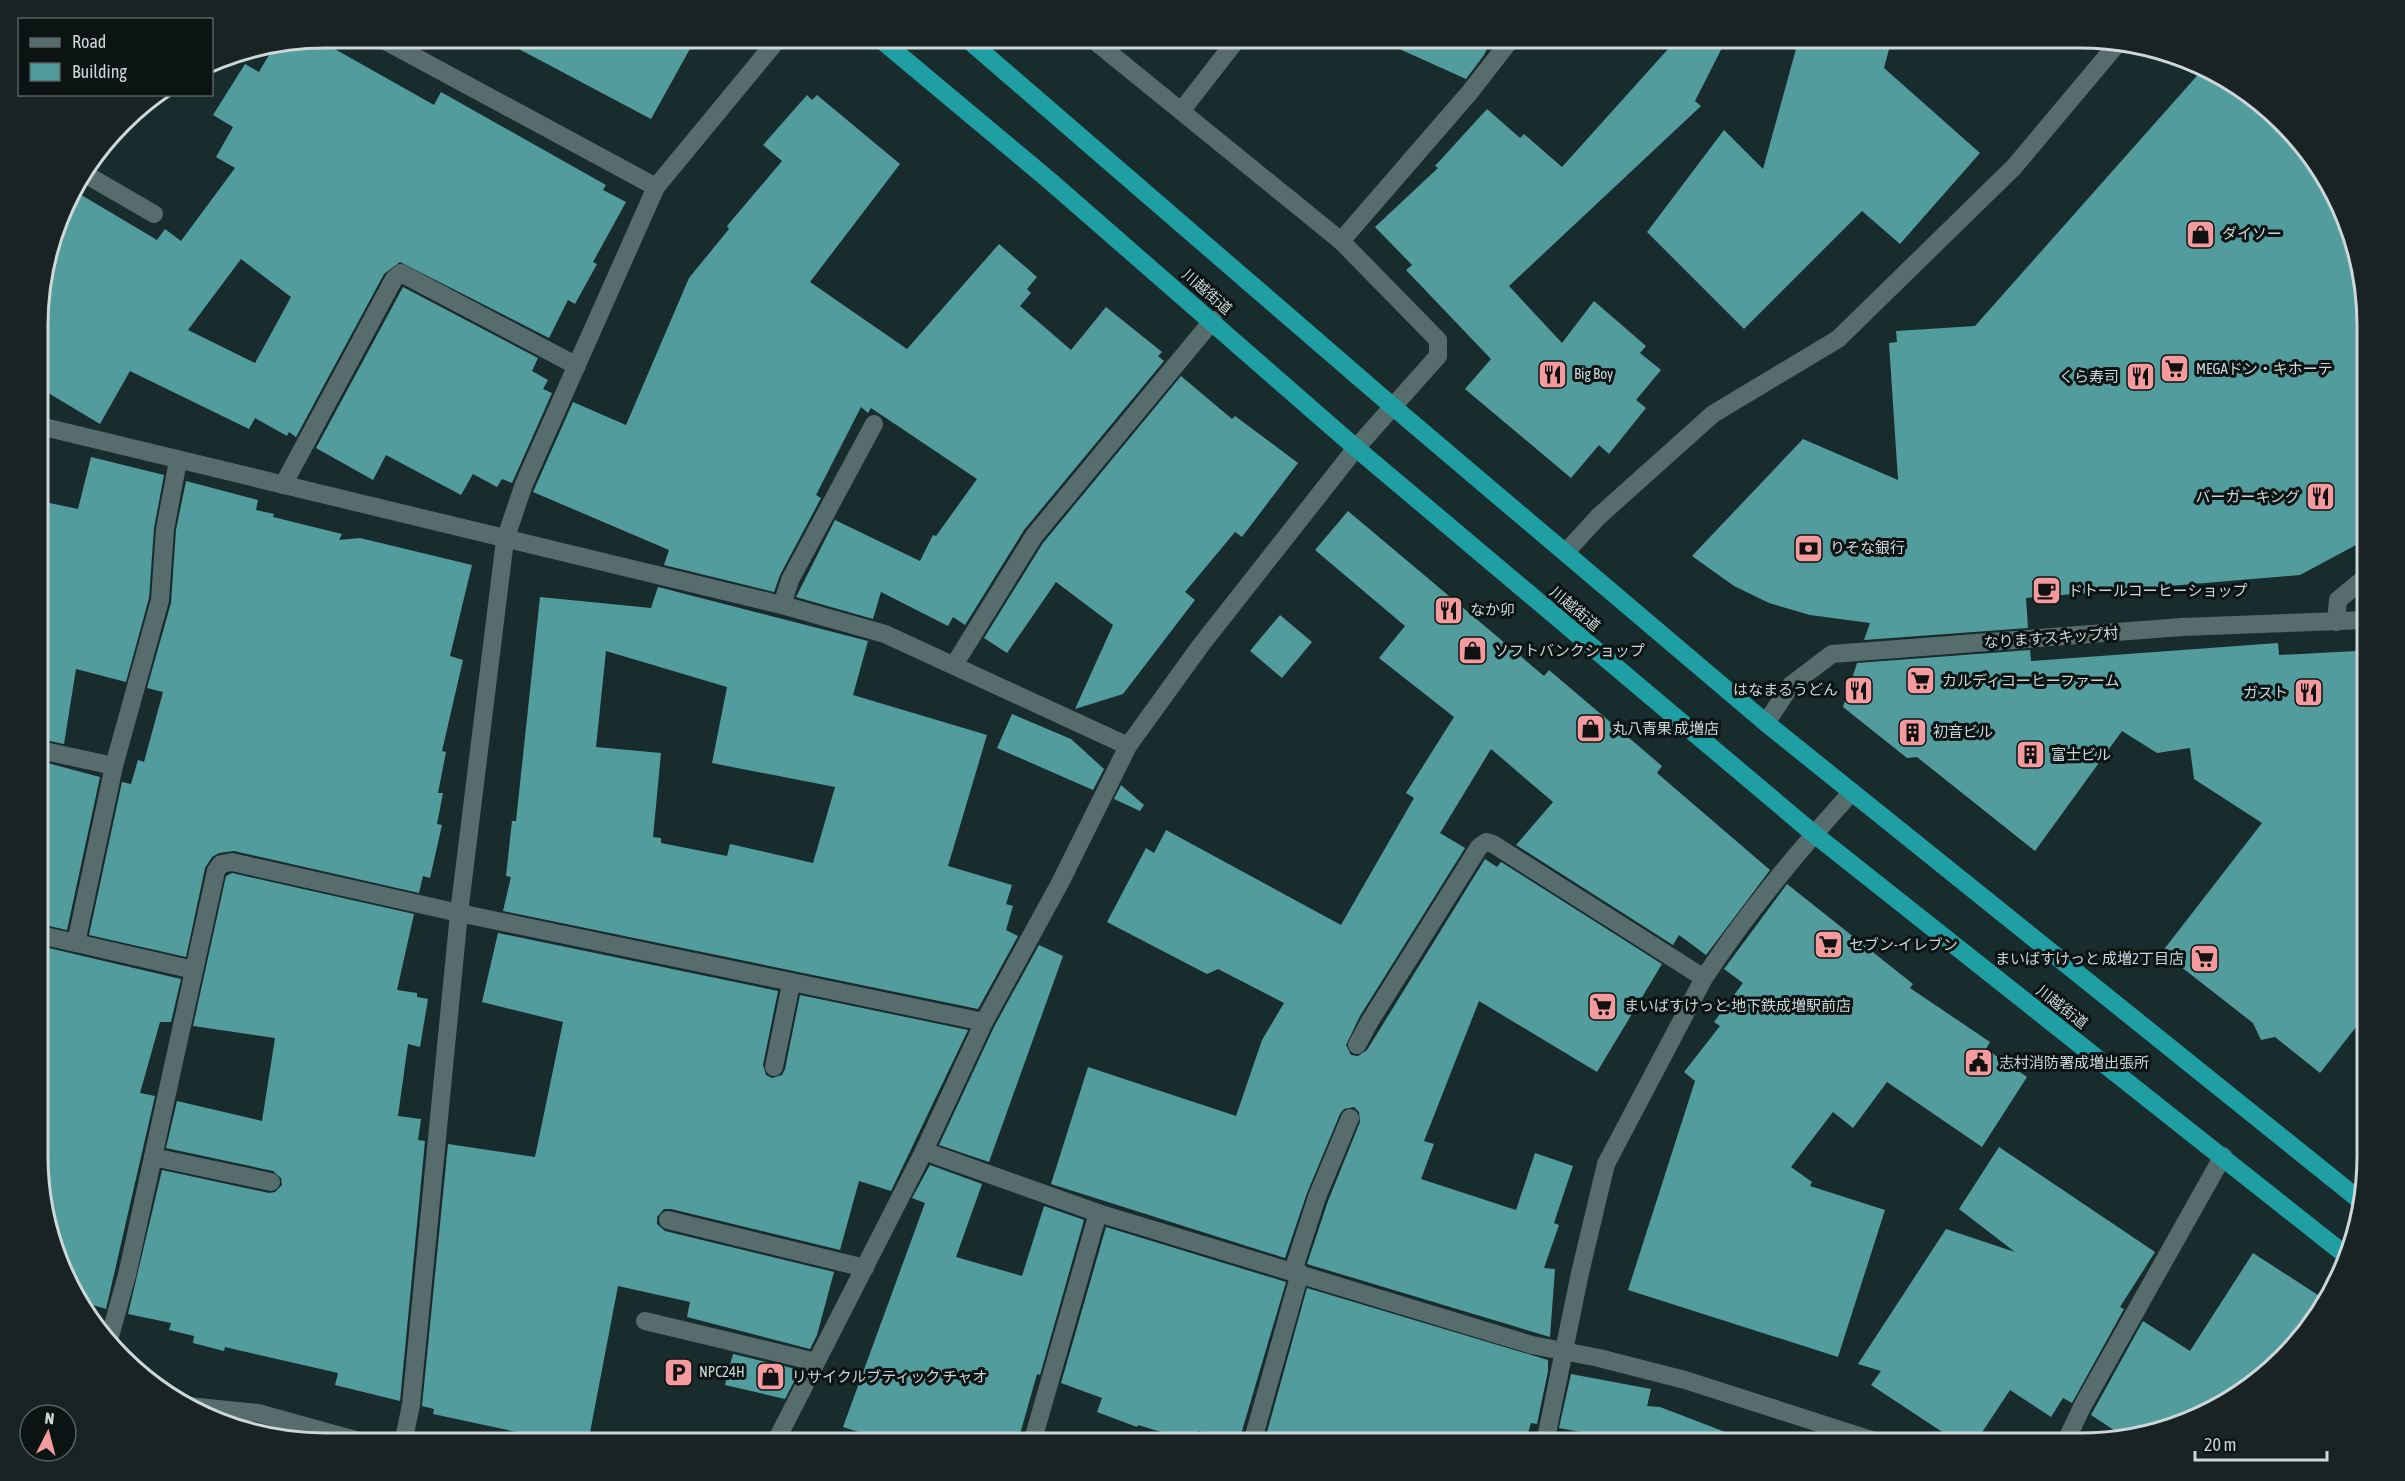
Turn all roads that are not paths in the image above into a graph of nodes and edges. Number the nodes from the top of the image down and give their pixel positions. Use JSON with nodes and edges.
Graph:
{"nodes":[{"id":1,"x":399,"y":48,"type":"edge"},
{"id":2,"x":771,"y":48,"type":"edge"},
{"id":3,"x":891,"y":48,"type":"edge"},
{"id":4,"x":978,"y":48,"type":"edge"},
{"id":5,"x":1104,"y":48,"type":"edge"},
{"id":6,"x":1230,"y":48,"type":"edge"},
{"id":7,"x":1504,"y":48,"type":"edge"},
{"id":8,"x":2112,"y":50,"type":"edge"},
{"id":9,"x":1182,"y":110,"type":"junction"},
{"id":10,"x":91,"y":177,"type":"edge"},
{"id":11,"x":656,"y":187,"type":"junction"},
{"id":12,"x":154,"y":214,"type":"dead end"},
{"id":13,"x":1341,"y":241,"type":"junction"},
{"id":14,"x":1213,"y":320,"type":"junction"},
{"id":15,"x":577,"y":366,"type":"junction"},
{"id":16,"x":1391,"y":405,"type":"junction"},
{"id":17,"x":874,"y":423,"type":"dead end"},
{"id":18,"x":48,"y":428,"type":"edge"},
{"id":19,"x":1356,"y":448,"type":"junction"},
{"id":20,"x":178,"y":461,"type":"junction"},
{"id":21,"x":283,"y":485,"type":"junction"},
{"id":22,"x":505,"y":540,"type":"junction"},
{"id":23,"x":1566,"y":552,"type":"junction"},
{"id":24,"x":2357,"y":584,"type":"edge"},
{"id":25,"x":782,"y":605,"type":"junction"},
{"id":26,"x":2357,"y":621,"type":"edge"},
{"id":27,"x":2336,"y":622,"type":"junction"},
{"id":28,"x":954,"y":665,"type":"junction"},
{"id":29,"x":1766,"y":723,"type":"junction"},
{"id":30,"x":1128,"y":746,"type":"junction"},
{"id":31,"x":48,"y":752,"type":"edge"},
{"id":32,"x":114,"y":766,"type":"junction"},
{"id":33,"x":1852,"y":792,"type":"junction"},
{"id":34,"x":1814,"y":834,"type":"junction"},
{"id":35,"x":459,"y":913,"type":"junction"},
{"id":36,"x":48,"y":937,"type":"edge"},
{"id":37,"x":76,"y":943,"type":"junction"},
{"id":38,"x":194,"y":970,"type":"junction"},
{"id":39,"x":1704,"y":978,"type":"junction"},
{"id":40,"x":791,"y":984,"type":"junction"},
{"id":41,"x":984,"y":1022,"type":"junction"},
{"id":42,"x":1358,"y":1045,"type":"dead end"},
{"id":43,"x":774,"y":1068,"type":"dead end"},
{"id":44,"x":1350,"y":1118,"type":"dead end"},
{"id":45,"x":924,"y":1151,"type":"junction"},
{"id":46,"x":2223,"y":1156,"type":"junction"},
{"id":47,"x":153,"y":1157,"type":"junction"},
{"id":48,"x":271,"y":1182,"type":"dead end"},
{"id":49,"x":2354,"y":1196,"type":"edge"},
{"id":50,"x":1098,"y":1213,"type":"junction"},
{"id":51,"x":668,"y":1220,"type":"dead end"},
{"id":52,"x":2340,"y":1251,"type":"edge"},
{"id":53,"x":865,"y":1268,"type":"junction"},
{"id":54,"x":1296,"y":1272,"type":"junction"},
{"id":55,"x":645,"y":1321,"type":"dead end"},
{"id":56,"x":111,"y":1332,"type":"edge"},
{"id":57,"x":1565,"y":1352,"type":"junction"},
{"id":58,"x":816,"y":1362,"type":"junction"},
{"id":59,"x":211,"y":1408,"type":"edge"},
{"id":60,"x":330,"y":1433,"type":"edge"},
{"id":61,"x":405,"y":1433,"type":"edge"},
{"id":62,"x":780,"y":1433,"type":"edge"},
{"id":63,"x":1035,"y":1433,"type":"edge"},
{"id":64,"x":1255,"y":1433,"type":"edge"},
{"id":65,"x":1547,"y":1433,"type":"edge"},
{"id":66,"x":1850,"y":1433,"type":"edge"},
{"id":67,"x":2070,"y":1433,"type":"edge"}],
"edges":[{"from":1,"to":11,"type":"street"},
{"from":2,"to":11,"type":"street"},
{"from":3,"to":14,"type":"highway","name":"川越街道"},
{"from":4,"to":16,"type":"highway"},
{"from":5,"to":9,"type":"street"},
{"from":6,"to":9,"type":"street"},
{"from":7,"to":13,"type":"street"},
{"from":8,"to":23,"type":"street"},
{"from":9,"to":13,"type":"street"},
{"from":10,"to":12,"type":"street"},
{"from":11,"to":15,"type":"street"},
{"from":13,"to":16,"type":"street"},
{"from":14,"to":19,"type":"highway","name":"川越街道"},
{"from":14,"to":28,"type":"street"},
{"from":15,"to":21,"type":"street"},
{"from":15,"to":22,"type":"street"},
{"from":16,"to":19,"type":"street"},
{"from":16,"to":23,"type":"highway"},
{"from":17,"to":25,"type":"street"},
{"from":18,"to":20,"type":"street"},
{"from":19,"to":30,"type":"street"},
{"from":19,"to":34,"type":"highway","name":"川越街道"},
{"from":20,"to":21,"type":"street"},
{"from":20,"to":32,"type":"street"},
{"from":21,"to":22,"type":"street"},
{"from":22,"to":25,"type":"street"},
{"from":22,"to":35,"type":"street"},
{"from":23,"to":29,"type":"highway"},
{"from":24,"to":27,"type":"street"},
{"from":25,"to":28,"type":"street"},
{"from":26,"to":27,"type":"street","name":"なりますスキップ村"},
{"from":27,"to":29,"type":"street","name":"なりますスキップ村"},
{"from":28,"to":30,"type":"street"},
{"from":29,"to":33,"type":"highway"},
{"from":30,"to":41,"type":"street"},
{"from":31,"to":32,"type":"street"},
{"from":32,"to":37,"type":"street"},
{"from":33,"to":34,"type":"street"},
{"from":33,"to":49,"type":"highway"},
{"from":34,"to":39,"type":"street"},
{"from":34,"to":46,"type":"highway","name":"川越街道"},
{"from":35,"to":38,"type":"street"},
{"from":35,"to":40,"type":"street"},
{"from":35,"to":61,"type":"street"},
{"from":36,"to":37,"type":"street"},
{"from":37,"to":38,"type":"street"},
{"from":38,"to":47,"type":"street"},
{"from":39,"to":42,"type":"street"},
{"from":39,"to":57,"type":"street"},
{"from":40,"to":41,"type":"street"},
{"from":40,"to":43,"type":"street"},
{"from":41,"to":45,"type":"street"},
{"from":44,"to":54,"type":"street"},
{"from":45,"to":50,"type":"street"},
{"from":45,"to":53,"type":"street"},
{"from":46,"to":52,"type":"highway","name":"川越街道"},
{"from":46,"to":67,"type":"street"},
{"from":47,"to":48,"type":"street"},
{"from":47,"to":56,"type":"street"},
{"from":50,"to":54,"type":"street"},
{"from":50,"to":63,"type":"street"},
{"from":51,"to":53,"type":"street"},
{"from":53,"to":58,"type":"street"},
{"from":54,"to":57,"type":"street"},
{"from":54,"to":64,"type":"street"},
{"from":55,"to":58,"type":"street"},
{"from":57,"to":65,"type":"street"},
{"from":57,"to":66,"type":"street"},
{"from":58,"to":62,"type":"street"},
{"from":59,"to":60,"type":"street"}]}
